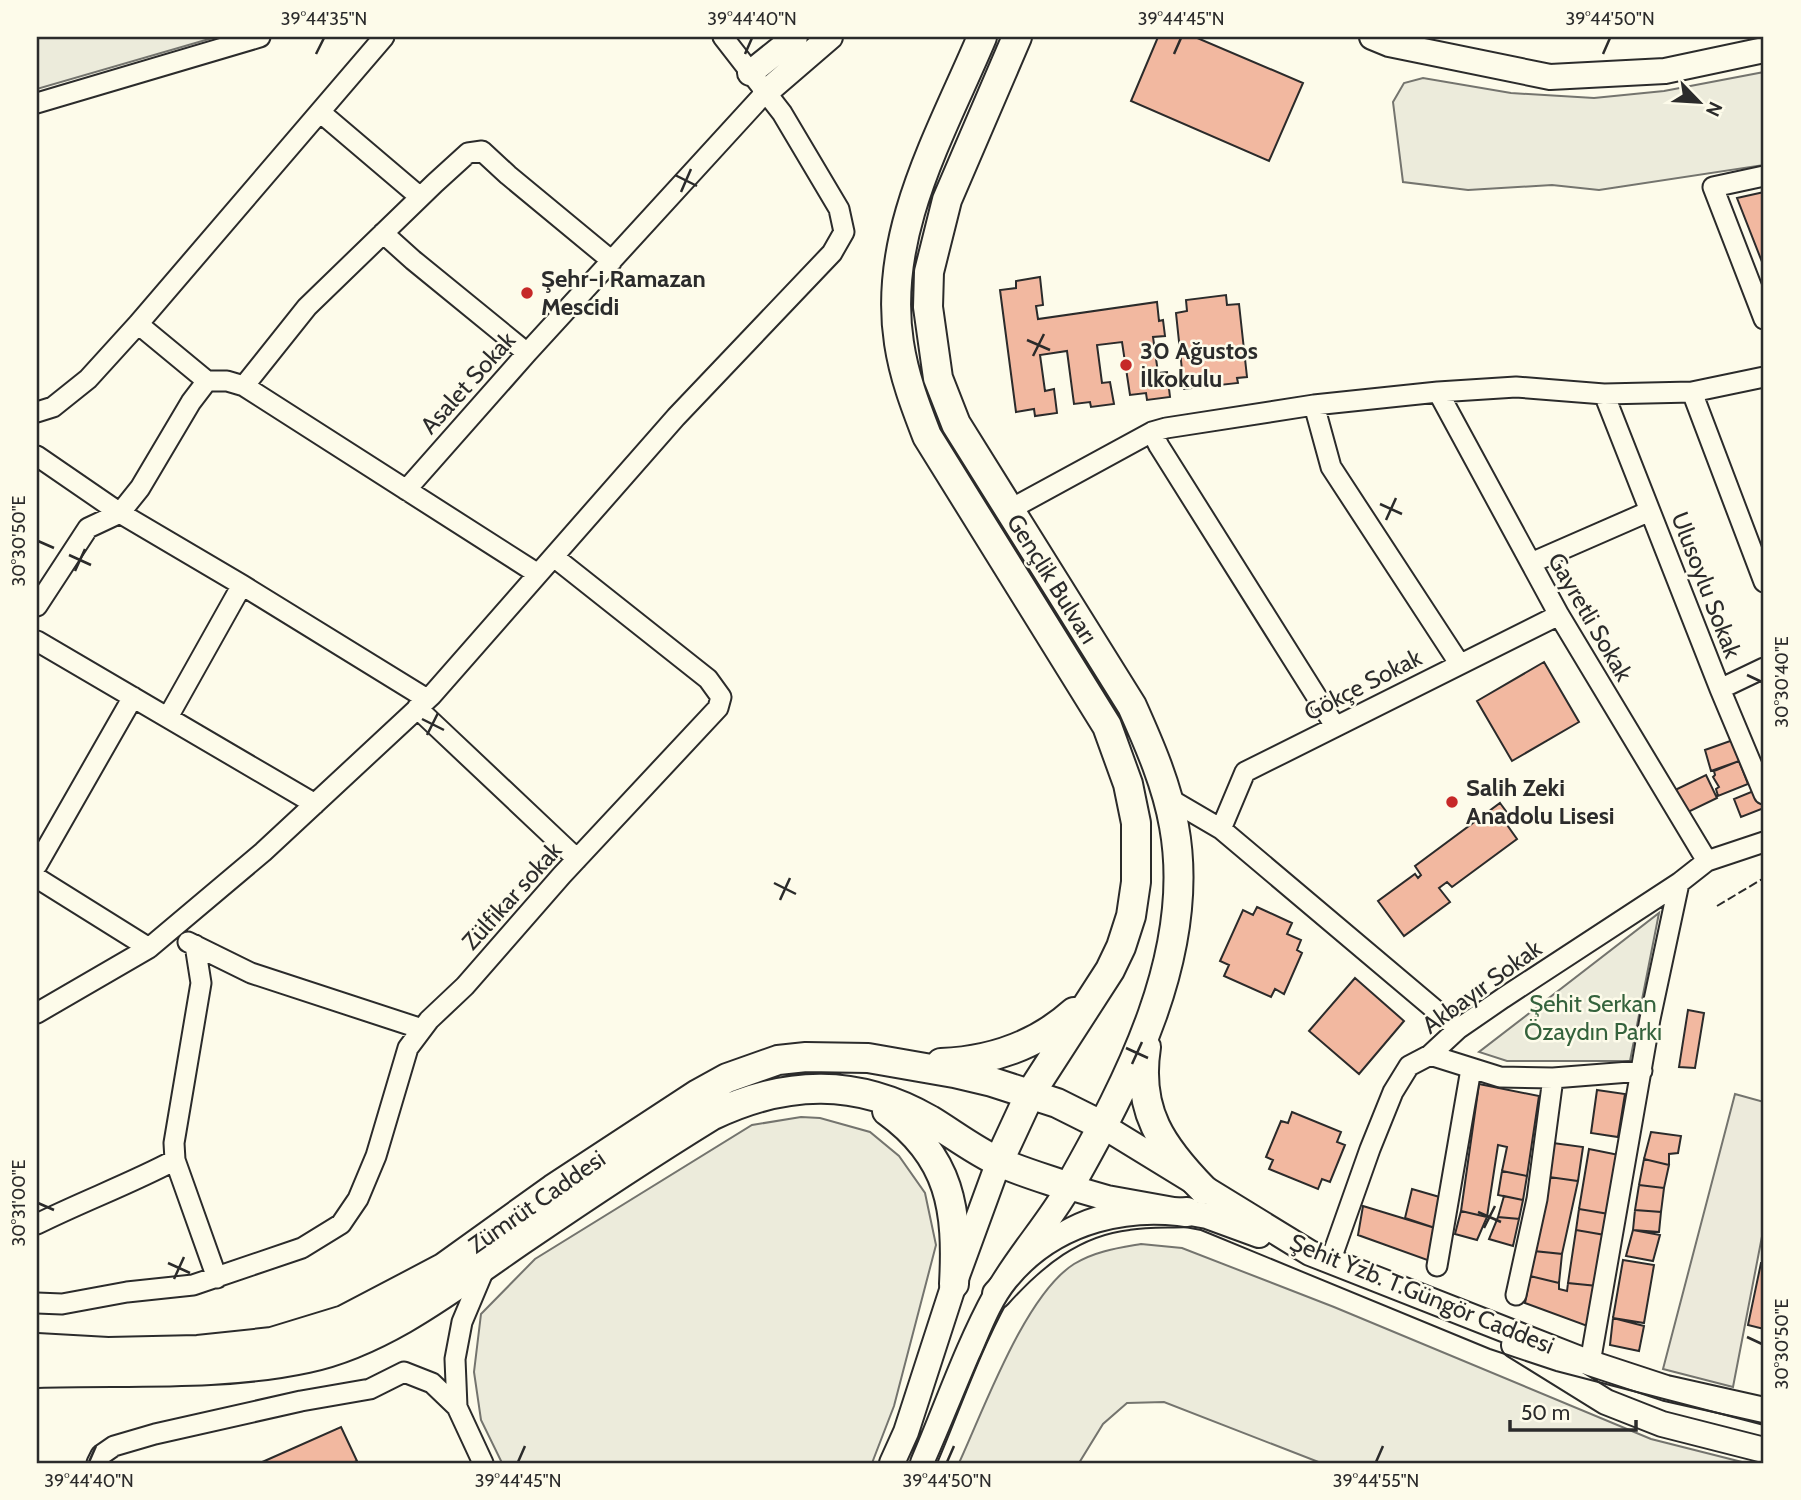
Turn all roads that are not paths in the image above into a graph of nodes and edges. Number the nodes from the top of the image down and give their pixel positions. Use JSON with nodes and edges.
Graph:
{"nodes":[{"id":1,"x":260,"y":37,"type":"edge"},
{"id":2,"x":384,"y":37,"type":"edge"},
{"id":3,"x":723,"y":37,"type":"edge"},
{"id":4,"x":795,"y":37,"type":"edge"},
{"id":5,"x":830,"y":37,"type":"edge"},
{"id":6,"x":982,"y":37,"type":"edge"},
{"id":7,"x":1017,"y":37,"type":"edge"},
{"id":8,"x":1384,"y":39,"type":"edge"},
{"id":9,"x":1764,"y":50,"type":"edge"},
{"id":10,"x":758,"y":83,"type":"junction"},
{"id":11,"x":37,"y":103,"type":"edge"},
{"id":12,"x":320,"y":112,"type":"junction"},
{"id":13,"x":1764,"y":176,"type":"edge"},
{"id":14,"x":420,"y":197,"type":"junction"},
{"id":15,"x":383,"y":233,"type":"junction"},
{"id":16,"x":612,"y":261,"type":"junction"},
{"id":17,"x":1764,"y":319,"type":"edge"},
{"id":18,"x":138,"y":324,"type":"junction"},
{"id":19,"x":527,"y":353,"type":"junction"},
{"id":20,"x":1764,"y":377,"type":"edge"},
{"id":21,"x":207,"y":381,"type":"junction"},
{"id":22,"x":244,"y":386,"type":"junction"},
{"id":23,"x":1438,"y":392,"type":"junction"},
{"id":24,"x":1692,"y":392,"type":"junction"},
{"id":25,"x":1604,"y":394,"type":"junction"},
{"id":26,"x":1314,"y":405,"type":"junction"},
{"id":27,"x":37,"y":412,"type":"edge"},
{"id":28,"x":1152,"y":432,"type":"junction"},
{"id":29,"x":37,"y":456,"type":"edge"},
{"id":30,"x":406,"y":490,"type":"junction"},
{"id":31,"x":1009,"y":510,"type":"junction"},
{"id":32,"x":1650,"y":512,"type":"junction"},
{"id":33,"x":120,"y":513,"type":"junction"},
{"id":34,"x":554,"y":557,"type":"junction"},
{"id":35,"x":1531,"y":563,"type":"junction"},
{"id":36,"x":538,"y":574,"type":"junction"},
{"id":37,"x":1764,"y":583,"type":"edge"},
{"id":38,"x":242,"y":585,"type":"junction"},
{"id":39,"x":37,"y":606,"type":"edge"},
{"id":40,"x":1559,"y":615,"type":"junction"},
{"id":41,"x":37,"y":641,"type":"edge"},
{"id":42,"x":1459,"y":663,"type":"junction"},
{"id":43,"x":1764,"y":668,"type":"edge"},
{"id":44,"x":1720,"y":689,"type":"junction"},
{"id":45,"x":134,"y":697,"type":"junction"},
{"id":46,"x":422,"y":704,"type":"junction"},
{"id":47,"x":168,"y":717,"type":"junction"},
{"id":48,"x":1335,"y":726,"type":"junction"},
{"id":49,"x":1764,"y":794,"type":"edge"},
{"id":50,"x":1168,"y":798,"type":"junction"},
{"id":51,"x":315,"y":804,"type":"junction"},
{"id":52,"x":1221,"y":829,"type":"junction"},
{"id":53,"x":1764,"y":842,"type":"edge"},
{"id":54,"x":576,"y":859,"type":"junction"},
{"id":55,"x":1707,"y":861,"type":"junction"},
{"id":56,"x":37,"y":865,"type":"edge"},
{"id":57,"x":37,"y":878,"type":"edge"},
{"id":58,"x":1679,"y":883,"type":"junction"},
{"id":59,"x":169,"y":932,"type":"junction"},
{"id":60,"x":195,"y":945,"type":"junction"},
{"id":61,"x":149,"y":948,"type":"junction"},
{"id":62,"x":1110,"y":970,"type":"junction"},
{"id":63,"x":37,"y":1013,"type":"edge"},
{"id":64,"x":1149,"y":1025,"type":"junction"},
{"id":65,"x":422,"y":1029,"type":"junction"},
{"id":66,"x":1458,"y":1029,"type":"junction"},
{"id":67,"x":1430,"y":1055,"type":"junction"},
{"id":68,"x":908,"y":1064,"type":"junction"},
{"id":69,"x":1471,"y":1069,"type":"junction"},
{"id":70,"x":1642,"y":1071,"type":"junction"},
{"id":71,"x":1553,"y":1078,"type":"junction"},
{"id":72,"x":829,"y":1088,"type":"junction"},
{"id":73,"x":1030,"y":1094,"type":"junction"},
{"id":74,"x":1103,"y":1126,"type":"junction"},
{"id":75,"x":175,"y":1160,"type":"junction"},
{"id":76,"x":999,"y":1161,"type":"junction"},
{"id":77,"x":1069,"y":1187,"type":"junction"},
{"id":78,"x":1196,"y":1201,"type":"junction"},
{"id":79,"x":37,"y":1224,"type":"edge"},
{"id":80,"x":1320,"y":1257,"type":"junction"},
{"id":81,"x":486,"y":1264,"type":"junction"},
{"id":82,"x":1437,"y":1266,"type":"dead end"},
{"id":83,"x":217,"y":1278,"type":"junction"},
{"id":84,"x":954,"y":1284,"type":"junction"},
{"id":85,"x":997,"y":1294,"type":"junction"},
{"id":86,"x":1516,"y":1295,"type":"dead end"},
{"id":87,"x":37,"y":1303,"type":"edge"},
{"id":88,"x":1460,"y":1311,"type":"junction"},
{"id":89,"x":37,"y":1348,"type":"edge"},
{"id":90,"x":1590,"y":1363,"type":"junction"},
{"id":91,"x":37,"y":1373,"type":"edge"},
{"id":92,"x":457,"y":1407,"type":"junction"},
{"id":93,"x":1764,"y":1410,"type":"edge"},
{"id":94,"x":1764,"y":1450,"type":"edge"},
{"id":95,"x":97,"y":1463,"type":"edge"},
{"id":96,"x":484,"y":1463,"type":"edge"},
{"id":97,"x":892,"y":1463,"type":"edge"},
{"id":98,"x":923,"y":1463,"type":"edge"}],
"edges":[{"from":1,"to":11,"type":"street"},
{"from":2,"to":12,"type":"street"},
{"from":3,"to":10,"type":"street"},
{"from":4,"to":10,"type":"main road"},
{"from":5,"to":10,"type":"main road"},
{"from":6,"to":62,"type":"highway","name":"Gençlik Bulvarı"},
{"from":7,"to":31,"type":"highway","name":"Gençlik Bulvarı"},
{"from":8,"to":9,"type":"main road"},
{"from":10,"to":16,"type":"street","name":"Asalet Sokak"},
{"from":10,"to":34,"type":"street"},
{"from":12,"to":14,"type":"street"},
{"from":12,"to":18,"type":"street"},
{"from":13,"to":17,"type":"street"},
{"from":14,"to":15,"type":"street"},
{"from":14,"to":16,"type":"street"},
{"from":15,"to":19,"type":"street"},
{"from":15,"to":22,"type":"street"},
{"from":16,"to":19,"type":"street","name":"Asalet Sokak"},
{"from":18,"to":21,"type":"street"},
{"from":18,"to":27,"type":"street"},
{"from":19,"to":30,"type":"street","name":"Asalet Sokak"},
{"from":20,"to":24,"type":"street"},
{"from":21,"to":22,"type":"street"},
{"from":21,"to":33,"type":"street"},
{"from":22,"to":30,"type":"street"},
{"from":23,"to":25,"type":"street"},
{"from":23,"to":26,"type":"street"},
{"from":23,"to":35,"type":"street","name":"Gayretli Sokak"},
{"from":24,"to":25,"type":"street"},
{"from":24,"to":37,"type":"street"},
{"from":25,"to":32,"type":"street","name":"Ulusoylu Sokak"},
{"from":26,"to":28,"type":"street"},
{"from":26,"to":42,"type":"street"},
{"from":28,"to":31,"type":"street"},
{"from":28,"to":48,"type":"street"},
{"from":29,"to":33,"type":"street"},
{"from":30,"to":36,"type":"street"},
{"from":31,"to":50,"type":"highway","name":"Gençlik Bulvarı"},
{"from":32,"to":35,"type":"street"},
{"from":32,"to":44,"type":"street","name":"Ulusoylu Sokak"},
{"from":33,"to":38,"type":"street"},
{"from":33,"to":39,"type":"street"},
{"from":34,"to":36,"type":"street"},
{"from":34,"to":54,"type":"street","name":"Zülfikar sokak"},
{"from":35,"to":40,"type":"street","name":"Gayretli Sokak"},
{"from":36,"to":46,"type":"street"},
{"from":38,"to":46,"type":"street"},
{"from":38,"to":47,"type":"street"},
{"from":40,"to":42,"type":"street","name":"Gökçe Sokak"},
{"from":40,"to":55,"type":"street","name":"Gayretli Sokak"},
{"from":41,"to":45,"type":"street"},
{"from":42,"to":48,"type":"street","name":"Gökçe Sokak"},
{"from":43,"to":44,"type":"street"},
{"from":44,"to":49,"type":"street","name":"Ulusoylu Sokak"},
{"from":45,"to":47,"type":"street"},
{"from":45,"to":56,"type":"street"},
{"from":46,"to":51,"type":"street"},
{"from":46,"to":54,"type":"street"},
{"from":47,"to":51,"type":"street"},
{"from":48,"to":52,"type":"street","name":"Gökçe Sokak"},
{"from":50,"to":52,"type":"street"},
{"from":50,"to":64,"type":"highway","name":"Gençlik Bulvarı"},
{"from":51,"to":59,"type":"street"},
{"from":52,"to":66,"type":"street"},
{"from":53,"to":55,"type":"street","name":"Akbayır Sokak"},
{"from":54,"to":65,"type":"street","name":"Zülfikar sokak"},
{"from":55,"to":58,"type":"street","name":"Akbayır Sokak"},
{"from":57,"to":61,"type":"street"},
{"from":58,"to":66,"type":"street","name":"Akbayır Sokak"},
{"from":58,"to":70,"type":"street"},
{"from":59,"to":60,"type":"street"},
{"from":59,"to":61,"type":"street"},
{"from":60,"to":65,"type":"street"},
{"from":60,"to":75,"type":"street"},
{"from":61,"to":63,"type":"street"},
{"from":62,"to":68,"type":"highway"},
{"from":62,"to":73,"type":"highway","name":"Gençlik Bulvarı"},
{"from":64,"to":74,"type":"highway","name":"Gençlik Bulvarı"},
{"from":64,"to":78,"type":"highway"},
{"from":65,"to":83,"type":"street","name":"Zülfikar sokak"},
{"from":66,"to":67,"type":"street","name":"Akbayır Sokak"},
{"from":67,"to":69,"type":"street"},
{"from":67,"to":80,"type":"street","name":"Akbayır Sokak"},
{"from":68,"to":73,"type":"highway","name":"Zümrüt Caddesi"},
{"from":68,"to":89,"type":"highway","name":"Zümrüt Caddesi"},
{"from":69,"to":71,"type":"street"},
{"from":69,"to":82,"type":"street"},
{"from":70,"to":71,"type":"street"},
{"from":70,"to":90,"type":"street"},
{"from":71,"to":86,"type":"street"},
{"from":72,"to":76,"type":"highway"},
{"from":72,"to":81,"type":"highway"},
{"from":72,"to":84,"type":"highway"},
{"from":73,"to":74,"type":"highway","name":"Zümrüt Caddesi"},
{"from":73,"to":76,"type":"highway","name":"Gençlik Bulvarı"},
{"from":74,"to":77,"type":"highway","name":"Gençlik Bulvarı"},
{"from":74,"to":78,"type":"main road","name":"Şehit Yzb. T.Güngör Caddesi"},
{"from":75,"to":79,"type":"street"},
{"from":75,"to":83,"type":"street"},
{"from":76,"to":77,"type":"highway"},
{"from":76,"to":84,"type":"main road"},
{"from":77,"to":78,"type":"main road"},
{"from":77,"to":85,"type":"main road"},
{"from":78,"to":80,"type":"main road","name":"Şehit Yzb. T.Güngör Caddesi"},
{"from":78,"to":85,"type":"highway"},
{"from":80,"to":88,"type":"main road","name":"Şehit Yzb. T.Güngör Caddesi"},
{"from":81,"to":91,"type":"highway"},
{"from":81,"to":92,"type":"street"},
{"from":83,"to":87,"type":"street","name":"Zülfikar sokak"},
{"from":84,"to":97,"type":"main road"},
{"from":85,"to":98,"type":"main road"},
{"from":88,"to":90,"type":"main road","name":"Şehit Yzb. T.Güngör Caddesi"},
{"from":88,"to":94,"type":"main road"},
{"from":90,"to":93,"type":"main road","name":"Şehit Yzb. T.Güngör Caddesi"},
{"from":92,"to":95,"type":"street"},
{"from":92,"to":96,"type":"street"}]}
